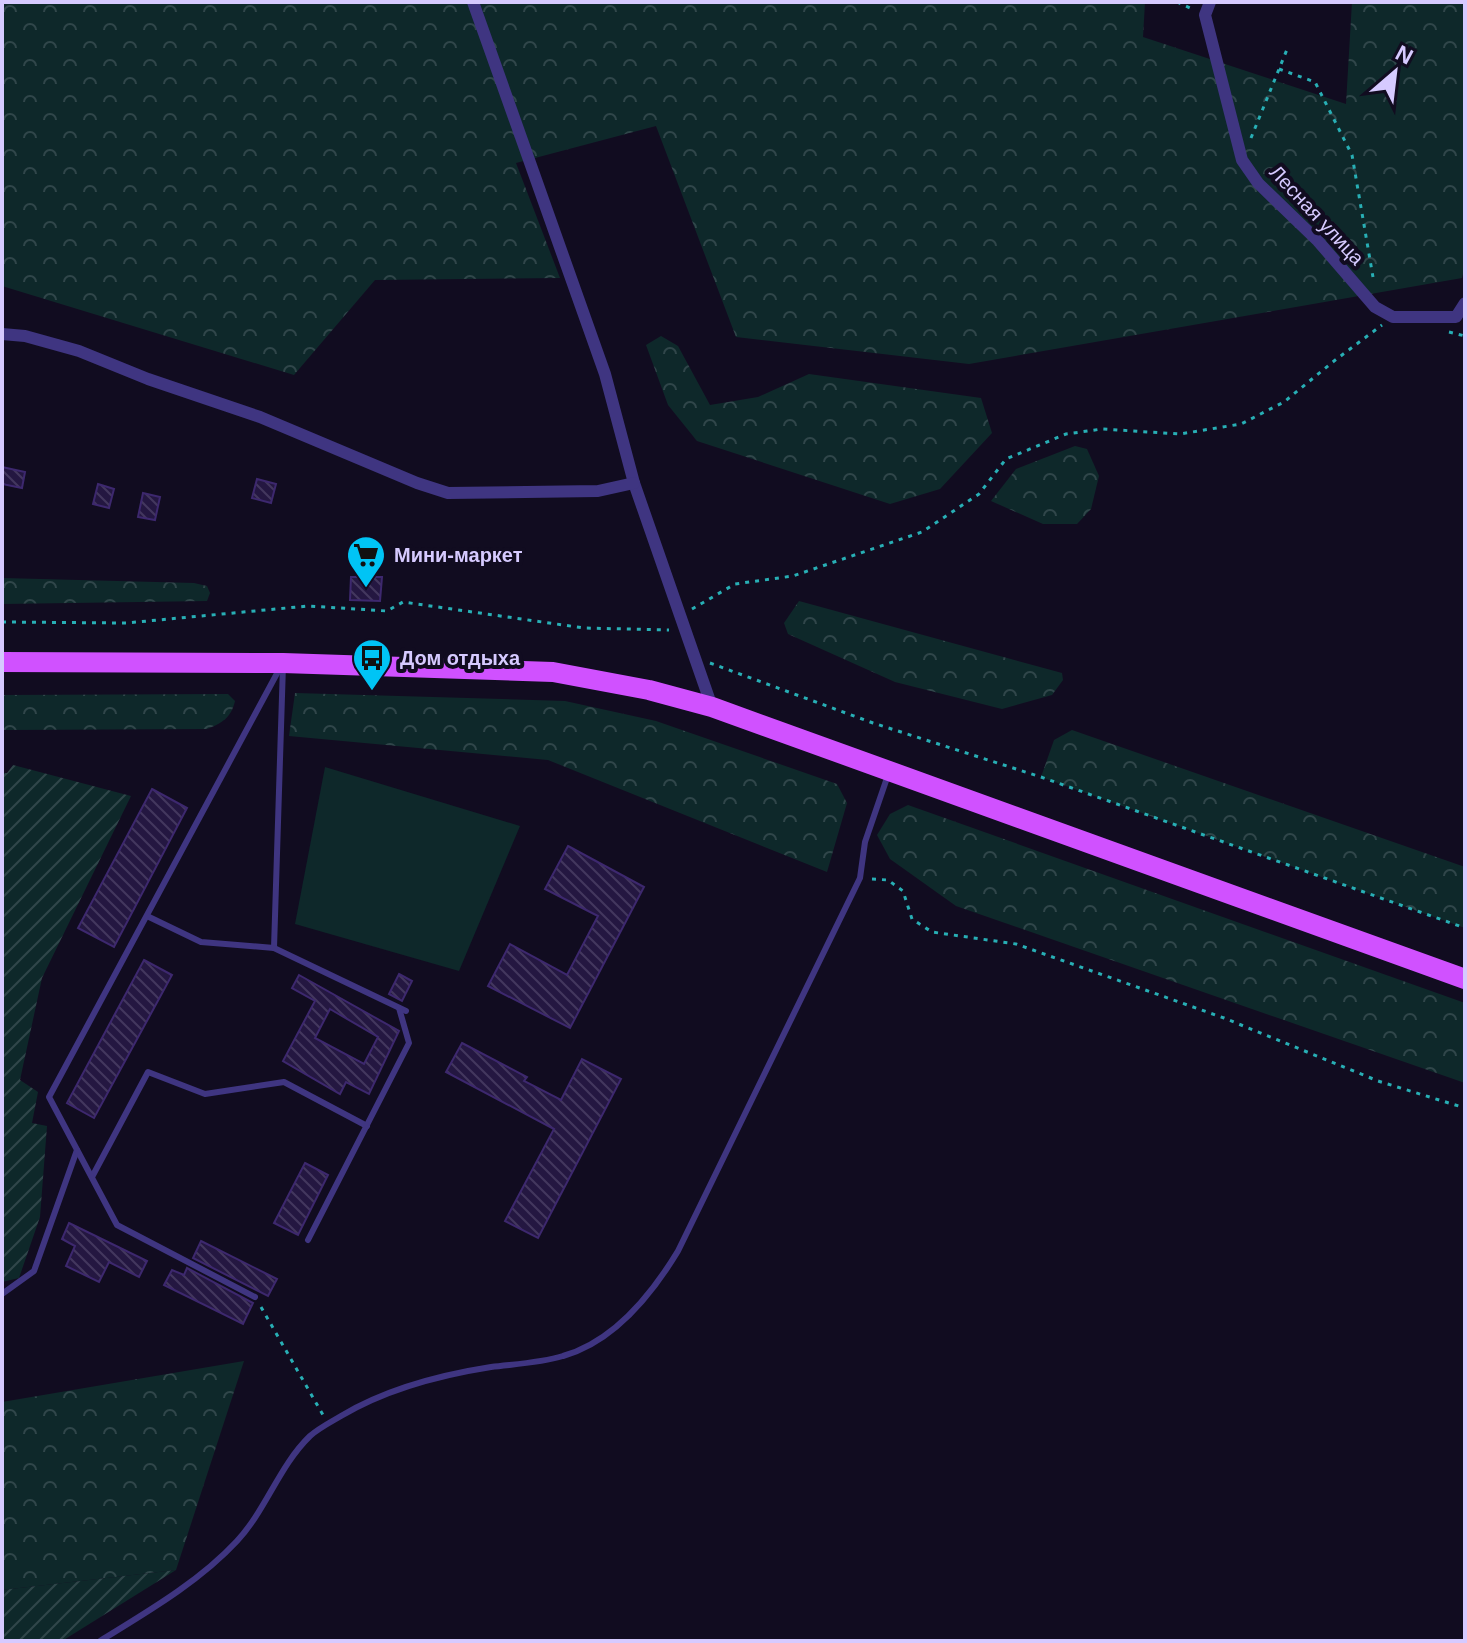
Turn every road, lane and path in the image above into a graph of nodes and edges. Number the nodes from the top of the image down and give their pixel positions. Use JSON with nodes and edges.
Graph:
{"nodes":[{"id":1,"x":473,"y":2,"type":"edge"},
{"id":2,"x":1210,"y":2,"type":"edge"},
{"id":3,"x":1288,"y":47,"type":"dead end"},
{"id":4,"x":1279,"y":69,"type":"junction"},
{"id":5,"x":1242,"y":160,"type":"junction"},
{"id":6,"x":1465,"y":303,"type":"edge"},
{"id":7,"x":1375,"y":307,"type":"junction"},
{"id":8,"x":1393,"y":317,"type":"junction"},
{"id":9,"x":1460,"y":317,"type":"edge"},
{"id":10,"x":1436,"y":329,"type":"dead end"},
{"id":11,"x":2,"y":334,"type":"edge"},
{"id":12,"x":1465,"y":336,"type":"edge"},
{"id":13,"x":634,"y":483,"type":"junction"},
{"id":14,"x":681,"y":615,"type":"junction"},
{"id":15,"x":2,"y":622,"type":"edge"},
{"id":16,"x":686,"y":630,"type":"junction"},
{"id":17,"x":695,"y":657,"type":"junction"},
{"id":18,"x":2,"y":662,"type":"edge"},
{"id":19,"x":283,"y":663,"type":"junction"},
{"id":20,"x":712,"y":707,"type":"junction"},
{"id":21,"x":889,"y":771,"type":"junction"},
{"id":22,"x":860,"y":878,"type":"junction"},
{"id":23,"x":147,"y":916,"type":"junction"},
{"id":24,"x":1465,"y":928,"type":"edge"},
{"id":25,"x":274,"y":948,"type":"junction"},
{"id":26,"x":1465,"y":979,"type":"edge"},
{"id":27,"x":1465,"y":1108,"type":"edge"},
{"id":28,"x":367,"y":1126,"type":"junction"},
{"id":29,"x":77,"y":1150,"type":"junction"},
{"id":30,"x":92,"y":1177,"type":"junction"},
{"id":31,"x":308,"y":1240,"type":"dead end"},
{"id":32,"x":2,"y":1294,"type":"edge"},
{"id":33,"x":255,"y":1297,"type":"joint"},
{"id":34,"x":329,"y":1424,"type":"junction"},
{"id":35,"x":100,"y":1641,"type":"edge"}],
"edges":[{"from":1,"to":13,"type":"street"},
{"from":2,"to":5,"type":"street","name":"Лесная улица"},
{"from":3,"to":4,"type":"path"},
{"from":4,"to":5,"type":"path"},
{"from":4,"to":7,"type":"path"},
{"from":5,"to":7,"type":"street","name":"Лесная улица"},
{"from":6,"to":9,"type":"street","name":"Лесная улица"},
{"from":7,"to":8,"type":"street","name":"Лесная улица"},
{"from":8,"to":9,"type":"street","name":"Лесная улица"},
{"from":8,"to":14,"type":"path"},
{"from":10,"to":12,"type":"path"},
{"from":11,"to":13,"type":"street"},
{"from":13,"to":14,"type":"street"},
{"from":14,"to":16,"type":"street"},
{"from":15,"to":16,"type":"path"},
{"from":16,"to":17,"type":"street"},
{"from":17,"to":20,"type":"street"},
{"from":17,"to":24,"type":"path"},
{"from":18,"to":19,"type":"main road"},
{"from":19,"to":20,"type":"main road"},
{"from":19,"to":23,"type":"lane"},
{"from":19,"to":25,"type":"lane"},
{"from":20,"to":21,"type":"main road"},
{"from":21,"to":22,"type":"lane"},
{"from":21,"to":26,"type":"main road"},
{"from":22,"to":27,"type":"path"},
{"from":22,"to":34,"type":"lane"},
{"from":23,"to":25,"type":"lane"},
{"from":23,"to":29,"type":"lane"},
{"from":25,"to":28,"type":"lane"},
{"from":28,"to":30,"type":"lane"},
{"from":28,"to":31,"type":"lane"},
{"from":29,"to":30,"type":"lane"},
{"from":29,"to":32,"type":"lane"},
{"from":30,"to":33,"type":"lane"},
{"from":33,"to":34,"type":"path"},
{"from":34,"to":35,"type":"lane"}]}
